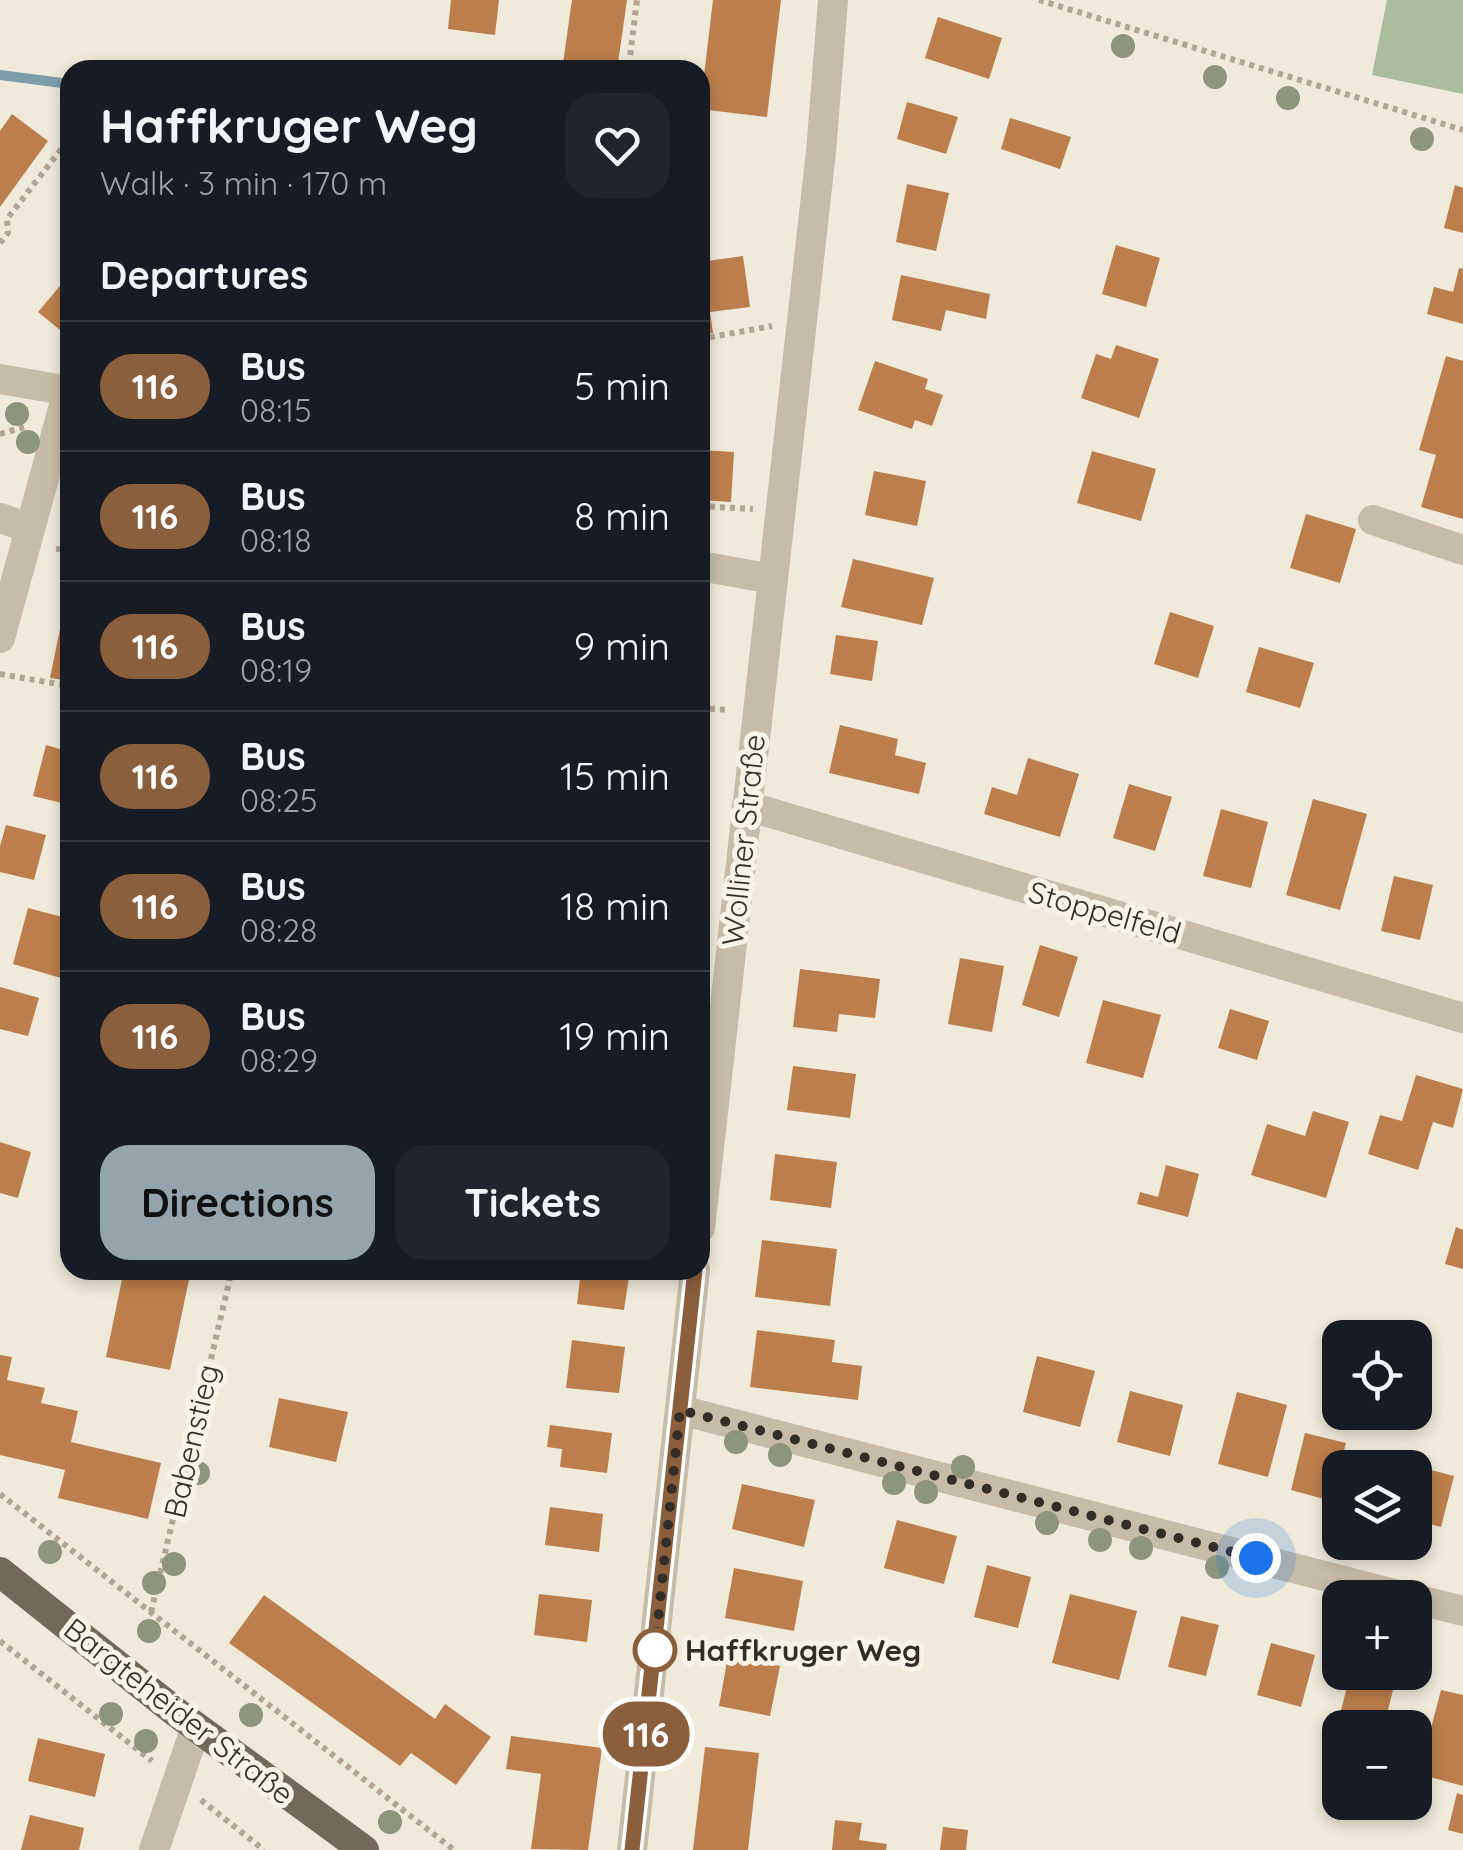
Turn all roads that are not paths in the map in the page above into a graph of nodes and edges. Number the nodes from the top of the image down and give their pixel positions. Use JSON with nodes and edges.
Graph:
{"nodes":[{"id":1,"x":833,"y":0,"type":"edge"},
{"id":2,"x":0,"y":379,"type":"edge"},
{"id":3,"x":60,"y":389,"type":"edge"},
{"id":4,"x":60,"y":423,"type":"edge"},
{"id":5,"x":0,"y":518,"type":"edge"},
{"id":6,"x":1374,"y":520,"type":"dead end"},
{"id":7,"x":30,"y":528,"type":"junction"},
{"id":8,"x":1463,"y":550,"type":"edge"},
{"id":9,"x":710,"y":568,"type":"edge"},
{"id":10,"x":772,"y":578,"type":"junction"},
{"id":11,"x":0,"y":638,"type":"edge"},
{"id":12,"x":747,"y":806,"type":"junction"},
{"id":13,"x":1463,"y":1018,"type":"edge"},
{"id":14,"x":710,"y":1138,"type":"edge"},
{"id":15,"x":694,"y":1280,"type":"edge"},
{"id":16,"x":680,"y":1410,"type":"junction"},
{"id":17,"x":0,"y":1572,"type":"edge"},
{"id":18,"x":1342,"y":1580,"type":"edge"},
{"id":19,"x":1432,"y":1603,"type":"edge"},
{"id":20,"x":1463,"y":1611,"type":"edge"},
{"id":21,"x":196,"y":1727,"type":"junction"},
{"id":22,"x":361,"y":1849,"type":"edge"},
{"id":23,"x":154,"y":1850,"type":"edge"},
{"id":24,"x":632,"y":1850,"type":"edge"}],
"edges":[{"from":1,"to":10,"type":"street","name":"Wolliner Straße"},
{"from":2,"to":3,"type":"street"},
{"from":4,"to":7,"type":"street"},
{"from":5,"to":7,"type":"street"},
{"from":6,"to":8,"type":"street"},
{"from":7,"to":11,"type":"street"},
{"from":9,"to":10,"type":"street"},
{"from":10,"to":12,"type":"street","name":"Wolliner Straße"},
{"from":12,"to":13,"type":"street","name":"Stoppelfeld"},
{"from":12,"to":14,"type":"street","name":"Wolliner Straße"},
{"from":15,"to":16,"type":"street"},
{"from":16,"to":18,"type":"street"},
{"from":16,"to":24,"type":"street"},
{"from":17,"to":21,"type":"main road","name":"Bargteheider Straße"},
{"from":19,"to":20,"type":"street"},
{"from":21,"to":22,"type":"main road","name":"Bargteheider Straße"},
{"from":21,"to":23,"type":"street"}]}
